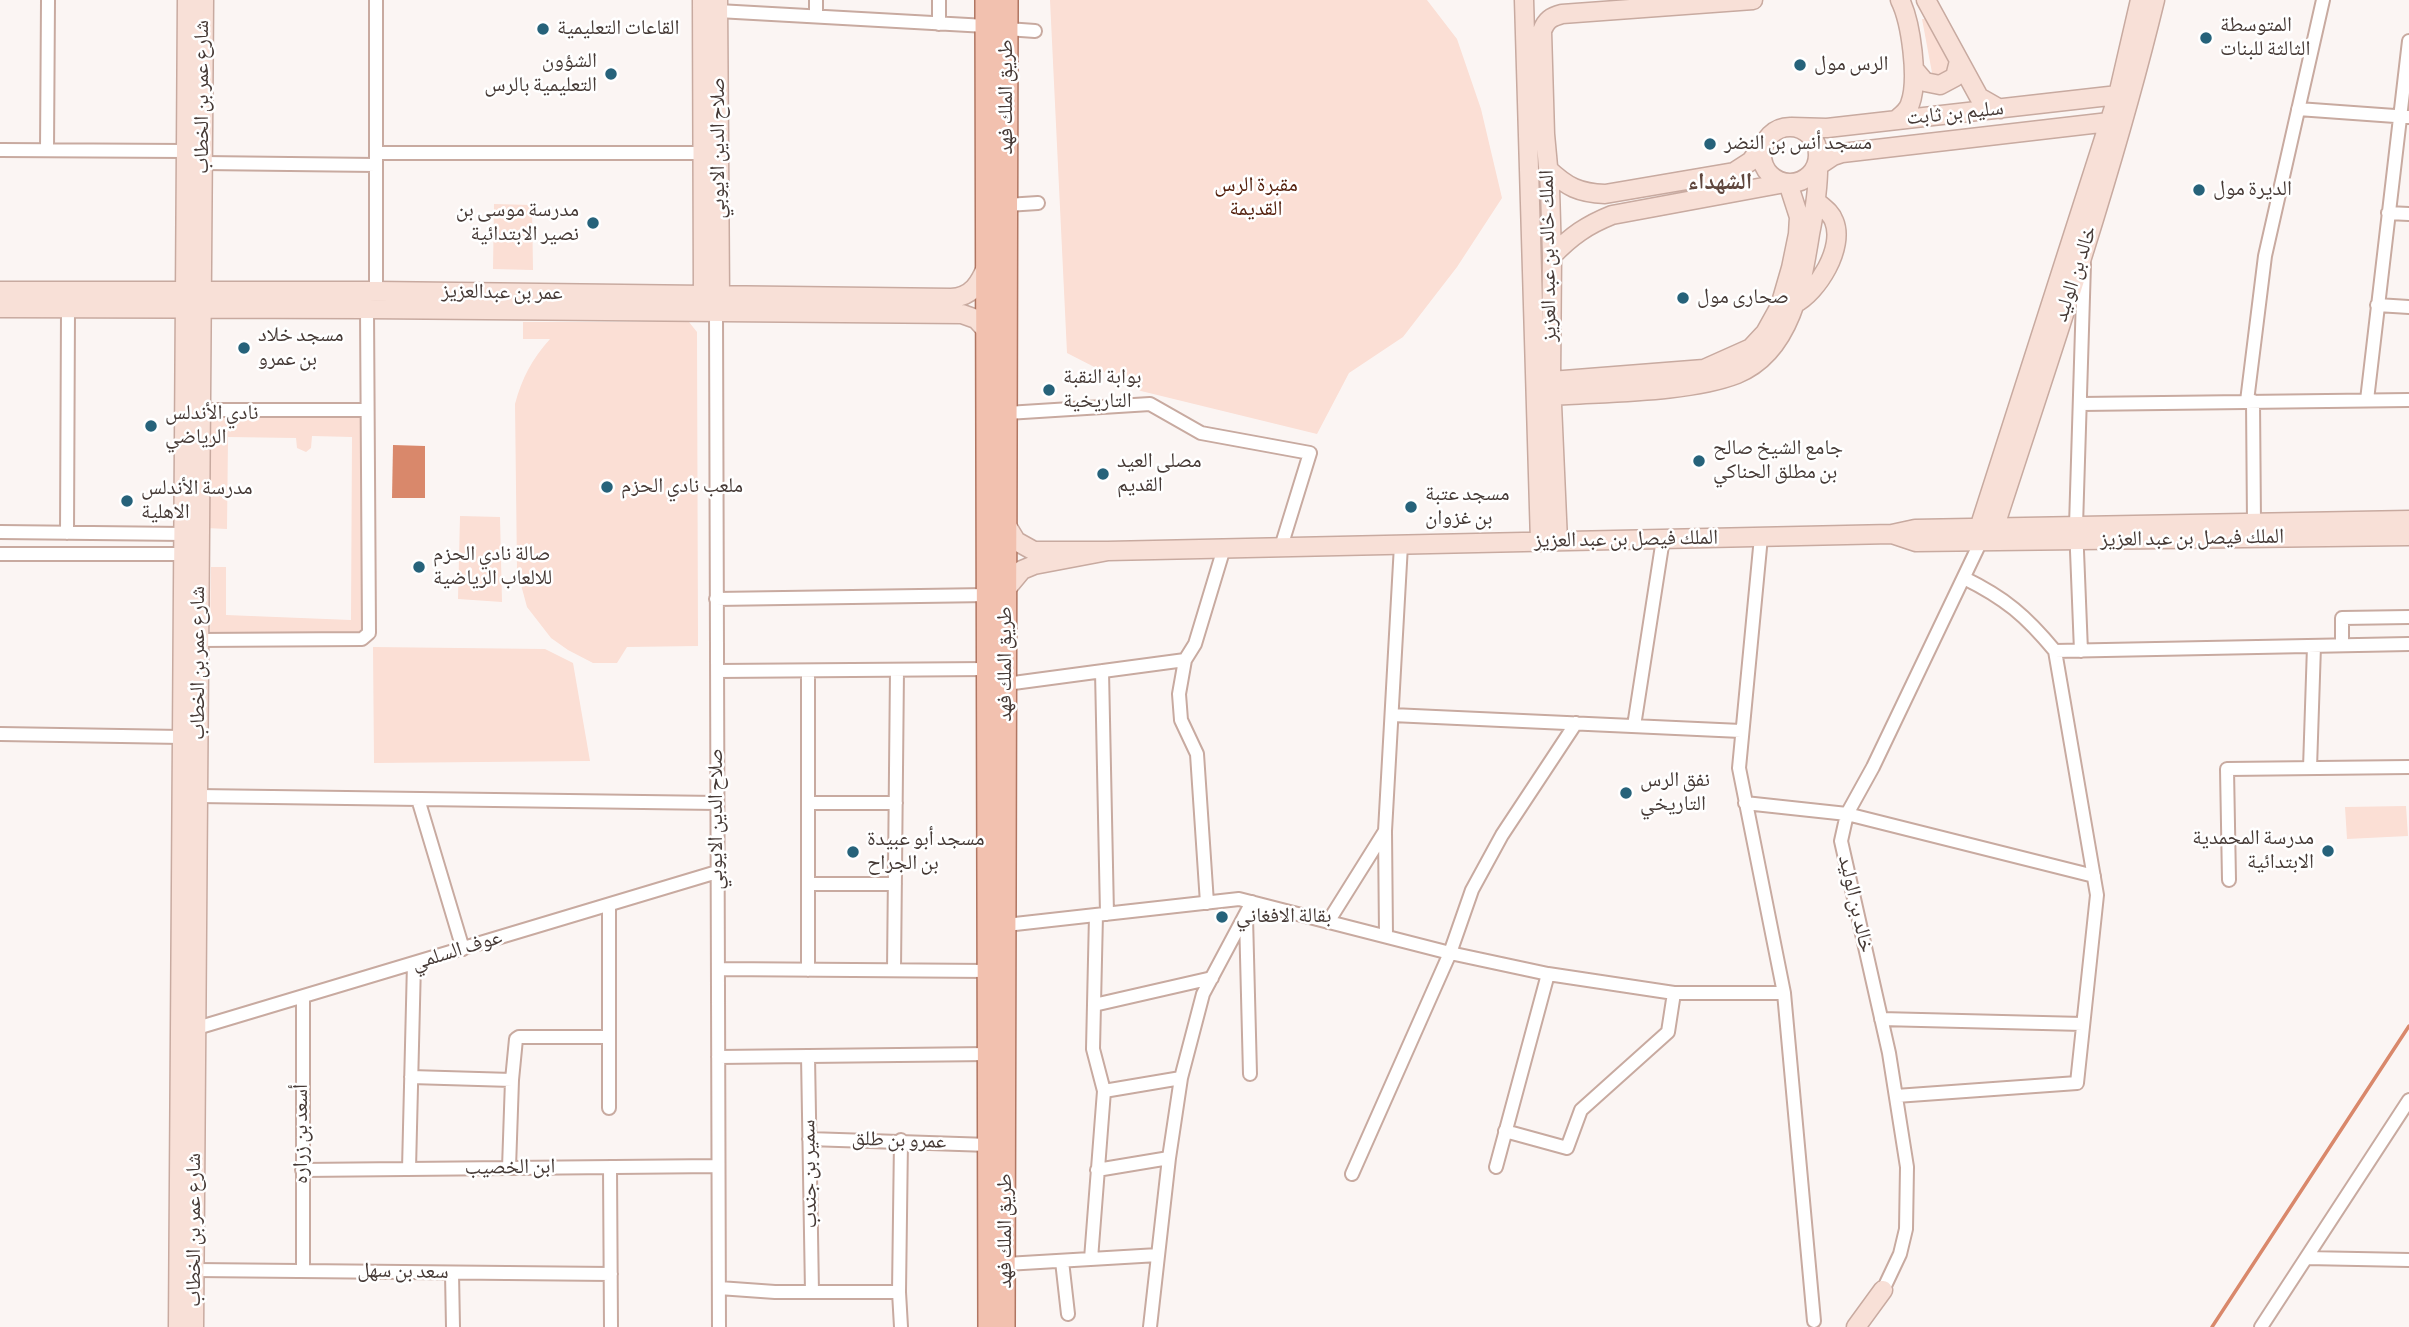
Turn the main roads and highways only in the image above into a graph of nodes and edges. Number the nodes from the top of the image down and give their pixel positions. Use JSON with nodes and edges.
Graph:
{"nodes":[{"id":1,"x":986,"y":0,"type":"edge"},
{"id":2,"x":1007,"y":0,"type":"edge"},
{"id":3,"x":996,"y":28,"type":"junction"},
{"id":4,"x":1006,"y":556,"type":"junction"},
{"id":5,"x":997,"y":592,"type":"junction"},
{"id":6,"x":989,"y":1327,"type":"edge"},
{"id":7,"x":1004,"y":1327,"type":"edge"}],
"edges":[{"from":1,"to":3,"type":"main road","name":"طريق الملك فهد"},
{"from":2,"to":3,"type":"main road","name":"طريق الملك فهد"},
{"from":3,"to":4,"type":"main road","name":"طريق الملك فهد"},
{"from":3,"to":4,"type":"main road","name":"طريق الملك فهد"},
{"from":4,"to":5,"type":"main road","name":"طريق الملك فهد"},
{"from":5,"to":6,"type":"main road","name":"طريق الملك فهد"},
{"from":5,"to":7,"type":"main road","name":"طريق الملك فهد"}]}
